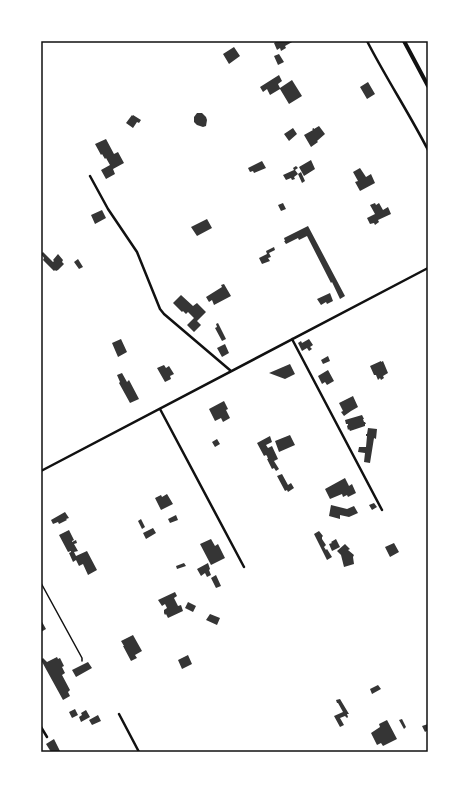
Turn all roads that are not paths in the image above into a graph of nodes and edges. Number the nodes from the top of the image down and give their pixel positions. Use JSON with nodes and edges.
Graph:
{"nodes":[{"id":1,"x":367,"y":41,"type":"edge"},
{"id":2,"x":404,"y":41,"type":"edge"},
{"id":3,"x":428,"y":86,"type":"edge"},
{"id":4,"x":428,"y":150,"type":"edge"},
{"id":5,"x":90,"y":176,"type":"dead end"},
{"id":6,"x":428,"y":268,"type":"edge"},
{"id":7,"x":292,"y":339,"type":"junction"},
{"id":8,"x":231,"y":371,"type":"junction"},
{"id":9,"x":160,"y":409,"type":"junction"},
{"id":10,"x":41,"y":471,"type":"edge"},
{"id":11,"x":382,"y":510,"type":"dead end"},
{"id":12,"x":244,"y":567,"type":"dead end"},
{"id":13,"x":41,"y":583,"type":"edge"},
{"id":14,"x":82,"y":662,"type":"dead end"},
{"id":15,"x":119,"y":714,"type":"dead end"},
{"id":16,"x":41,"y":727,"type":"edge"},
{"id":17,"x":47,"y":737,"type":"dead end"},
{"id":18,"x":139,"y":752,"type":"edge"}],
"edges":[{"from":1,"to":4,"type":"street"},
{"from":2,"to":3,"type":"main road"},
{"from":5,"to":8,"type":"street"},
{"from":6,"to":7,"type":"street"},
{"from":7,"to":8,"type":"street"},
{"from":7,"to":11,"type":"street"},
{"from":8,"to":9,"type":"street"},
{"from":9,"to":10,"type":"street"},
{"from":9,"to":12,"type":"street"},
{"from":13,"to":14,"type":"lane"},
{"from":15,"to":18,"type":"street"},
{"from":16,"to":17,"type":"street"}]}
